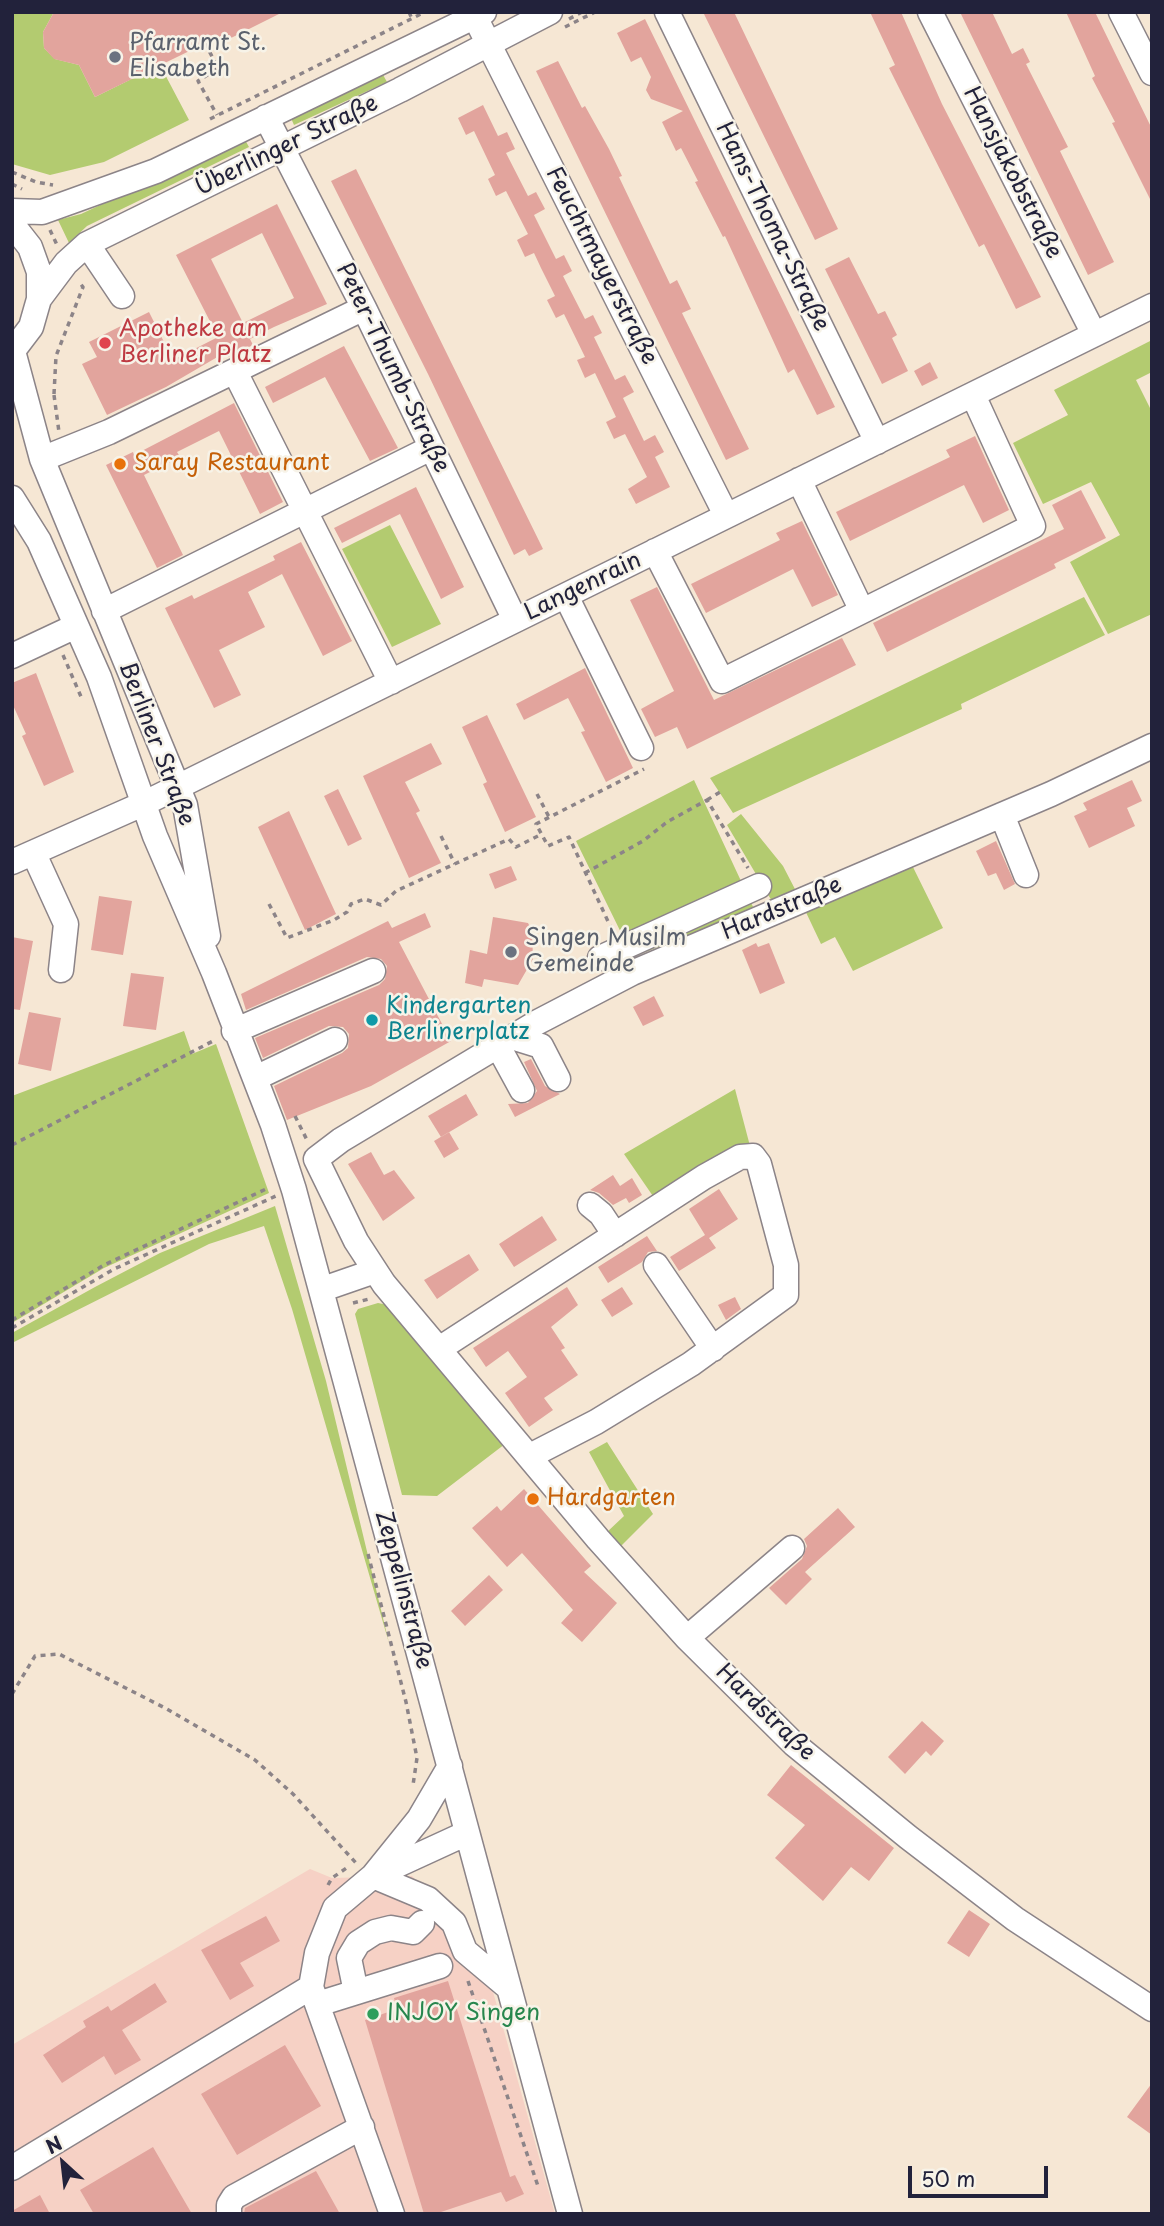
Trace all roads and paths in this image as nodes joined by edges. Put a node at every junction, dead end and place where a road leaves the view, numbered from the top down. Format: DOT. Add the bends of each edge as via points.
graph roads {
  1 [pos="409,12"];
  2 [pos="425,12"];
  3 [pos="550,12"];
  4 [pos="667,12"];
  5 [pos="930,12"];
  6 [pos="1121,12"];
  7 [pos="479,14"];
  8 [pos="412,19"];
  9 [pos="205,43"];
  10 [pos="489,44"];
  11 [pos="1152,73"];
  12 [pos="217,115"];
  13 [pos="266,117"];
  14 [pos="206,121"];
  15 [pos="282,148"];
  16 [pos="12,172"];
  17 [pos="63,186"];
  18 [pos="12,211"];
  19 [pos="12,224"];
  20 [pos="87,244"];
  21 [pos="122,296"];
  22 [pos="39,299"];
  23 [pos="1152,306"];
  24 [pos="364,308"];
  25 [pos="1094,334"];
  26 [pos="13,352"];
  27 [pos="235,373"];
  28 [pos="973,395"];
  29 [pos="877,442"];
  30 [pos="432,448"];
  31 [pos="42,458"];
  32 [pos="799,480"];
  33 [pos="12,498"];
  34 [pos="304,512"];
  35 [pos="726,515"];
  36 [pos="655,551"];
  37 [pos="566,596"];
  38 [pos="104,611"];
  39 [pos="862,611"];
  40 [pos="515,620"];
  41 [pos="66,631"];
  42 [pos="12,656"];
  43 [pos="391,682"];
  44 [pos="86,708"];
  45 [pos="1152,746"];
  46 [pos="641,748"];
  47 [pos="178,786"];
  48 [pos="720,792"];
  49 [pos="537,793"];
  50 [pos="707,800"];
  51 [pos="145,803"];
  52 [pos="1002,815"];
  53 [pos="549,817"];
  54 [pos="540,835"];
  55 [pos="441,836"];
  56 [pos="23,858"];
  57 [pos="455,864"];
  58 [pos="585,873"];
  59 [pos="1026,875"];
  60 [pos="759,886"];
  61 [pos="269,904"];
  62 [pos="610,953"];
  63 [pos="61,970"];
  64 [pos="373,971"];
  65 [pos="214,973"];
  66 [pos="234,1031"];
  67 [pos="335,1040"];
  68 [pos="505,1042"];
  69 [pos="194,1050"];
  70 [pos="266,1073"];
  71 [pos="558,1079"];
  72 [pos="522,1090"];
  73 [pos="12,1145"];
  74 [pos="266,1189"];
  75 [pos="284,1197"];
  76 [pos="590,1205"];
  77 [pos="615,1235"];
  78 [pos="656,1265"];
  79 [pos="375,1271"];
  80 [pos="323,1289"];
  81 [pos="12,1321"];
  82 [pos="12,1328"];
  83 [pos="439,1349"];
  84 [pos="713,1349"];
  85 [pos="530,1456"];
  86 [pos="792,1548"];
  87 [pos="367,1552"];
  88 [pos="687,1639"];
  89 [pos="12,1694"];
  90 [pos="450,1766"];
  91 [pos="412,1798"];
  92 [pos="467,1833"];
  93 [pos="373,1876"];
  94 [pos="422,1923"];
  95 [pos="440,1966"];
  96 [pos="465,1973"];
  97 [pos="509,1988"];
  98 [pos="356,1992"];
  99 [pos="315,1996"];
  100 [pos="1152,2009"];
  101 [pos="362,2127"];
  102 [pos="12,2168"];
  103 [pos="540,2191"];
  104 [pos="229,2214"];
  105 [pos="392,2214"];
  106 [pos="570,2214"];
  1 -- 8 [label="path"];
  2 -- 8 [label="path"];
  3 -- 10 [label="street, Überlinger Straße"];
  4 -- 29 [label="street, Hans-Thoma-Straße"];
  5 -- 25 [label="street, Hansjakobstraße"];
  6 -- 11 [label="street"];
  7 -- 10 [label="street, Feuchtmayerstraße"];
  7 -- 13 [label="street, Überlinger Straße"];
  8 -- 12 [label="path"];
  9 -- 12 [label="path" via="218,68 198,81"];
  10 -- 15 [label="street, Überlinger Straße"];
  10 -- 35 [label="street, Feuchtmayerstraße"];
  12 -- 14 [label="path"];
  13 -- 15 [label="street, Peter-Thumb-Straße"];
  13 -- 18 [label="street, Überlinger Straße" via="156,171 41,212"];
  15 -- 20 [label="street, Überlinger Straße"];
  15 -- 24 [label="street, Peter-Thumb-Straße"];
  16 -- 17 [label="path" via="36,183"];
  19 -- 22 [label="street" via="30,247 39,272"];
  20 -- 21 [label="street"];
  20 -- 22 [label="street, Überlinger Straße"];
  22 -- 26 [label="street" via="31,327"];
  23 -- 25 [label="street, Langenrain"];
  24 -- 27 [label="street"];
  24 -- 30 [label="street, Peter-Thumb-Straße"];
  25 -- 28 [label="street, Langenrain"];
  26 -- 31 [label="street, Berliner Straße"];
  27 -- 31 [label="street" via="110,432"];
  27 -- 34 [label="street"];
  28 -- 29 [label="street, Langenrain"];
  28 -- 39 [label="street" via="1032,526"];
  29 -- 32 [label="street, Langenrain"];
  30 -- 34 [label="street"];
  30 -- 40 [label="street, Peter-Thumb-Straße"];
  31 -- 38 [label="street, Berliner Straße"];
  32 -- 35 [label="street, Langenrain"];
  32 -- 39 [label="street"];
  33 -- 41 [label="street, Berliner Straße" via="39,541"];
  34 -- 38 [label="street"];
  34 -- 43 [label="street"];
  35 -- 36 [label="street, Langenrain"];
  36 -- 37 [label="street, Langenrain"];
  36 -- 39 [label="street" via="722,681"];
  37 -- 40 [label="street, Langenrain"];
  37 -- 46 [label="street"];
  38 -- 47 [label="street, Berliner Straße"];
  40 -- 43 [label="street, Langenrain"];
  41 -- 42 [label="street"];
  41 -- 44 [label="path"];
  41 -- 51 [label="street, Berliner Straße" via="99,677"];
  43 -- 47 [label="street, Langenrain"];
  45 -- 52 [label="street, Hardstraße"];
  46 -- 53 [label="path" via="651,766"];
  47 -- 51 [label="street, Langenrain"];
  47 -- 65 [label="street, Berliner Straße" via="189,821"];
  48 -- 50 [label="path"];
  49 -- 53 [label="path"];
  50 -- 58 [label="path"];
  50 -- 60 [label="path"];
  51 -- 56 [label="street, Langenrain"];
  51 -- 65 [label="street, Berliner Straße"];
  52 -- 59 [label="street"];
  52 -- 68 [label="street, Hardstraße" via="632,973"];
  53 -- 54 [label="path" via="536,824"];
  54 -- 57 [label="path" via="516,847 509,839"];
  54 -- 58 [label="path" via="548,846 569,837"];
  55 -- 57 [label="path"];
  56 -- 63 [label="street" via="66,924"];
  57 -- 61 [label="path" via="396,891 381,905 365,899 351,904 334,920 287,938"];
  58 -- 62 [label="path"];
  60 -- 62 [label="street"];
  64 -- 66 [label="street"];
  65 -- 66 [label="street, Zeppelinstraße"];
  66 -- 75 [label="street, Zeppelinstraße" via="270,1118"];
  67 -- 70 [label="street"];
  68 -- 71 [label="street" via="541,1046"];
  68 -- 72 [label="street"];
  68 -- 79 [label="street, Hardstraße" via="316,1159"];
  69 -- 73 [label="path"];
  74 -- 81 [label="path" via="104,1265"];
  75 -- 80 [label="street, Zeppelinstraße"];
  75 -- 82 [label="path" via="114,1269"];
  76 -- 77 [label="street"];
  77 -- 83 [label="street"];
  77 -- 84 [label="street" via="704,1177 740,1157 753,1156 786,1265 786,1295"];
  78 -- 84 [label="street"];
  79 -- 80 [label="street"];
  79 -- 83 [label="street, Hardstraße"];
  80 -- 90 [label="street, Zeppelinstraße"];
  83 -- 85 [label="street, Hardstraße"];
  84 -- 85 [label="street" via="596,1422"];
  85 -- 88 [label="street, Hardstraße"];
  86 -- 88 [label="street"];
  87 -- 91 [label="path" via="417,1758"];
  88 -- 100 [label="street, Hardstraße" via="794,1744 908,1838 1015,1919"];
  89 -- 93 [label="path" via="35,1656 60,1654 255,1760"];
  90 -- 92 [label="street, Zeppelinstraße"];
  90 -- 93 [label="street" via="419,1819"];
  92 -- 93 [label="street"];
  92 -- 97 [label="street, Zeppelinstraße"];
  93 -- 97 [label="street" via="428,1899 454,1923 465,1951"];
  93 -- 99 [label="street" via="335,1908 317,1953"];
  94 -- 98 [label="street" via="413,1932 391,1928 358,1942 349,1958"];
  95 -- 98 [label="street"];
  96 -- 103 [label="path"];
  97 -- 106 [label="street, Zeppelinstraße"];
  98 -- 99 [label="street"];
  99 -- 101 [label="street"];
  99 -- 102 [label="street"];
  101 -- 104 [label="street" via="234,2197"];
  101 -- 105 [label="street"];
}
